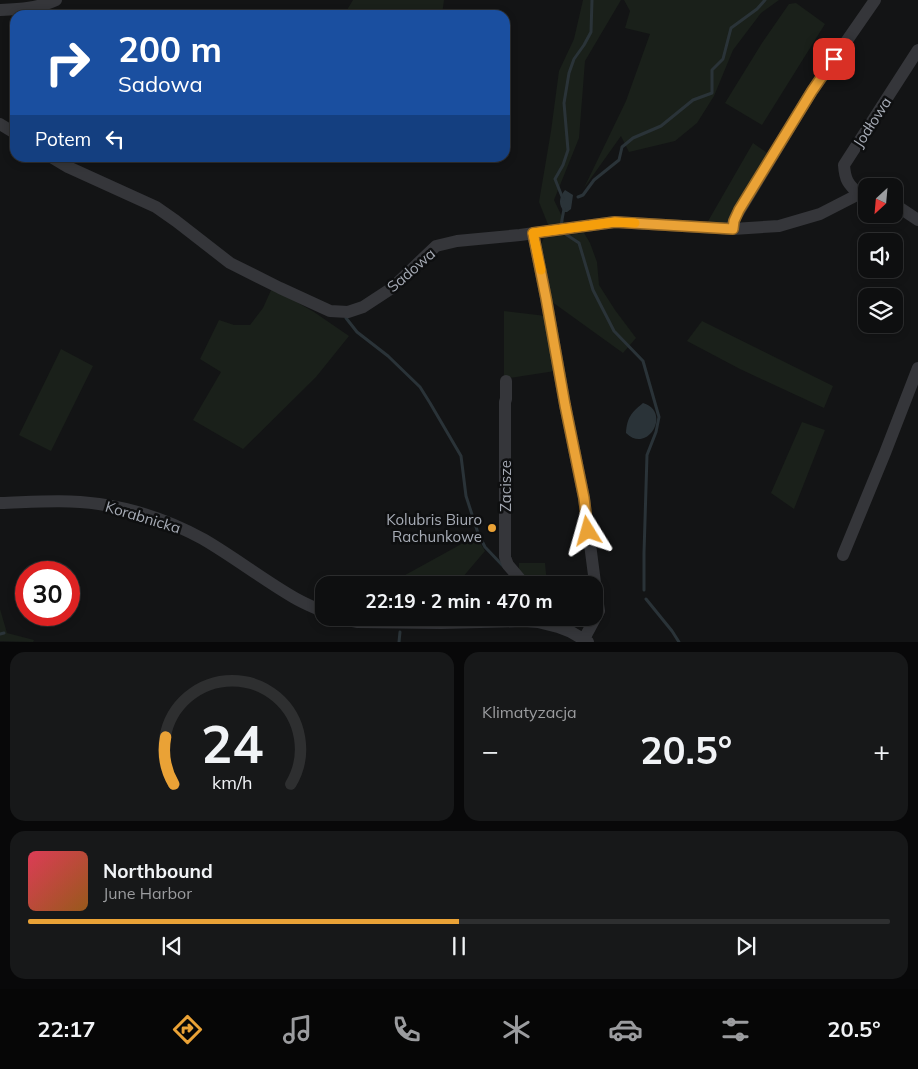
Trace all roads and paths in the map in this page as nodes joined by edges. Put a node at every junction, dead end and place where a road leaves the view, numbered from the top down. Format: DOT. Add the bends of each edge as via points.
graph roads {
  1 [pos="875,0"];
  2 [pos="53,6"];
  3 [pos="0,10"];
  4 [pos="918,50"];
  5 [pos="59,162"];
  6 [pos="858,190"];
  7 [pos="858,195"];
  8 [pos="903,210"];
  9 [pos="918,220"];
  10 [pos="733,229"];
  11 [pos="533,233"];
  12 [pos="918,368"];
  13 [pos="506,381"];
  14 [pos="0,503"];
  15 [pos="843,555"];
  16 [pos="517,576"];
  17 [pos="315,608"];
  18 [pos="555,626"];
  19 [pos="586,640"];
  1 -- 10 [label="street" via="798,114 739,210"];
  2 -- 3 [label="street"];
  4 -- 6 [label="street, Jodłowa" via="844,165 848,184"];
  5 -- 11 [label="street, Sadowa" via="156,207 230,263 330,311 348,312 362,307 392,288 436,246"];
  7 -- 10 [label="street, Sadowa" via="820,214 778,226"];
  8 -- 9 [label="street"];
  10 -- 11 [label="street, Sadowa" via="615,222"];
  11 -- 19 [label="street" via="584,498 599,611"];
  12 -- 15 [label="street"];
  13 -- 16 [label="street, Zacisze" via="505,558"];
  14 -- 17 [label="street, Korabnicka" via="67,502 130,510 204,540 294,598"];
  18 -- 19 [label="street"];
}
